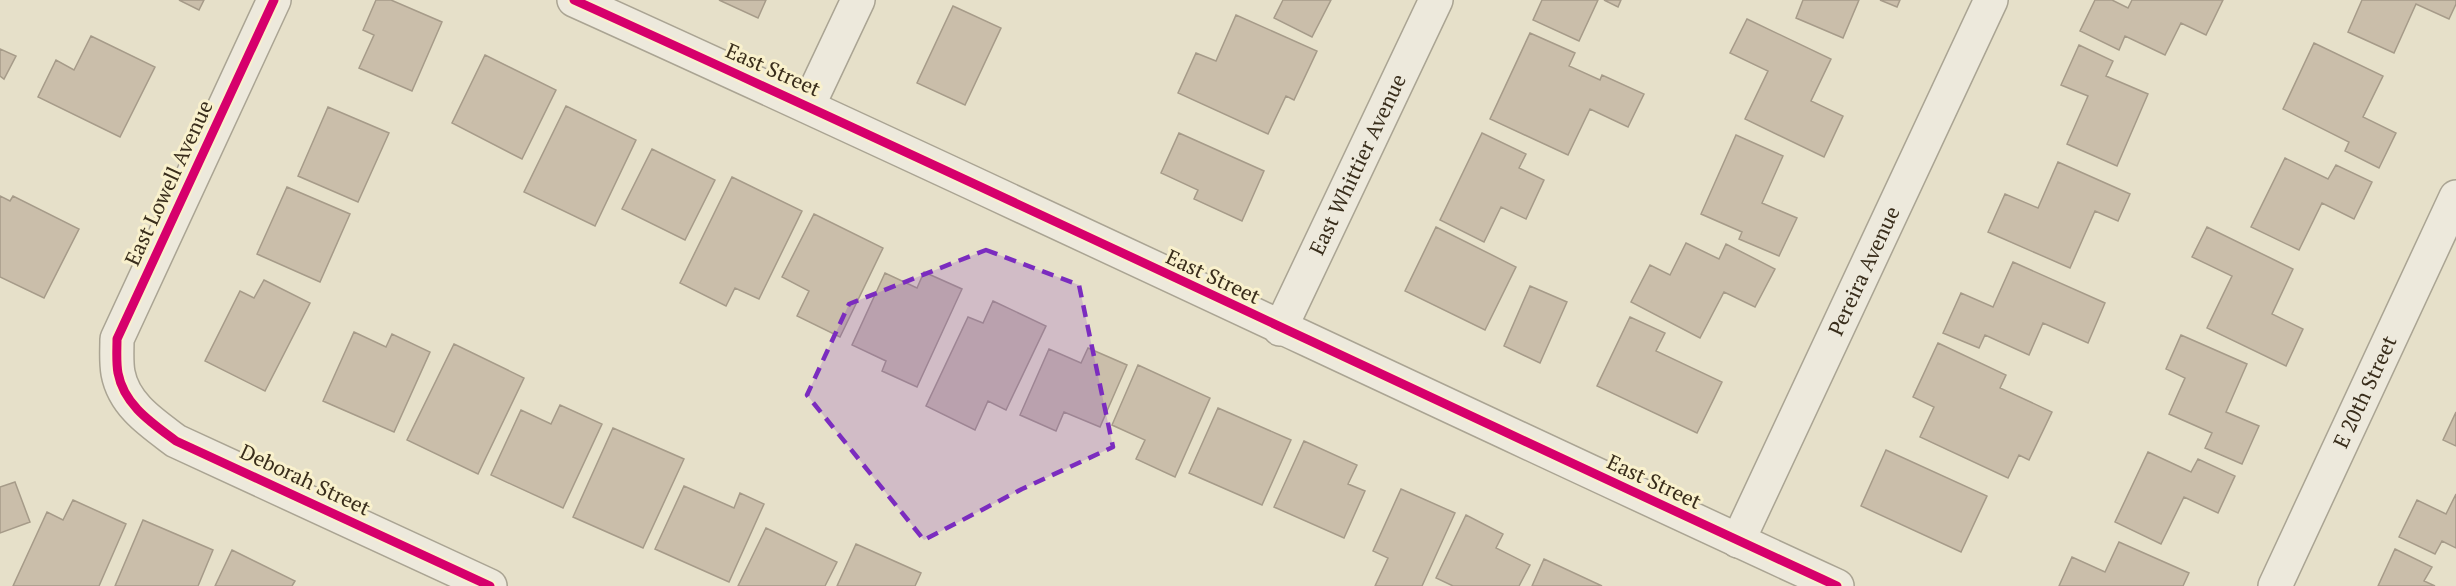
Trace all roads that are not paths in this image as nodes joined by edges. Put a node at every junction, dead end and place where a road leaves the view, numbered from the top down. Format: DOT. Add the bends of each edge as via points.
graph roads {
  1 [pos="274,0"];
  2 [pos="574,0"];
  3 [pos="858,0"];
  4 [pos="1436,0"];
  5 [pos="1991,0"];
  6 [pos="808,106"];
  7 [pos="2456,197"];
  8 [pos="1280,329"];
  9 [pos="122,385"];
  10 [pos="1738,541"];
  11 [pos="490,586"];
  12 [pos="1837,586"];
  13 [pos="2275,586"];
  1 -- 9 [label="street, East Lowell Avenue" via="117,339"];
  2 -- 6 [label="street, East Street"];
  3 -- 6 [label="street"];
  4 -- 8 [label="street, East Whittier Avenue"];
  5 -- 10 [label="street, Pereira Avenue"];
  6 -- 8 [label="street, East Street"];
  7 -- 13 [label="street, E 20th Street"];
  8 -- 10 [label="street, East Street"];
  9 -- 11 [label="street, Deborah Street" via="139,413 176,441"];
  10 -- 12 [label="street, East Street"];
}
